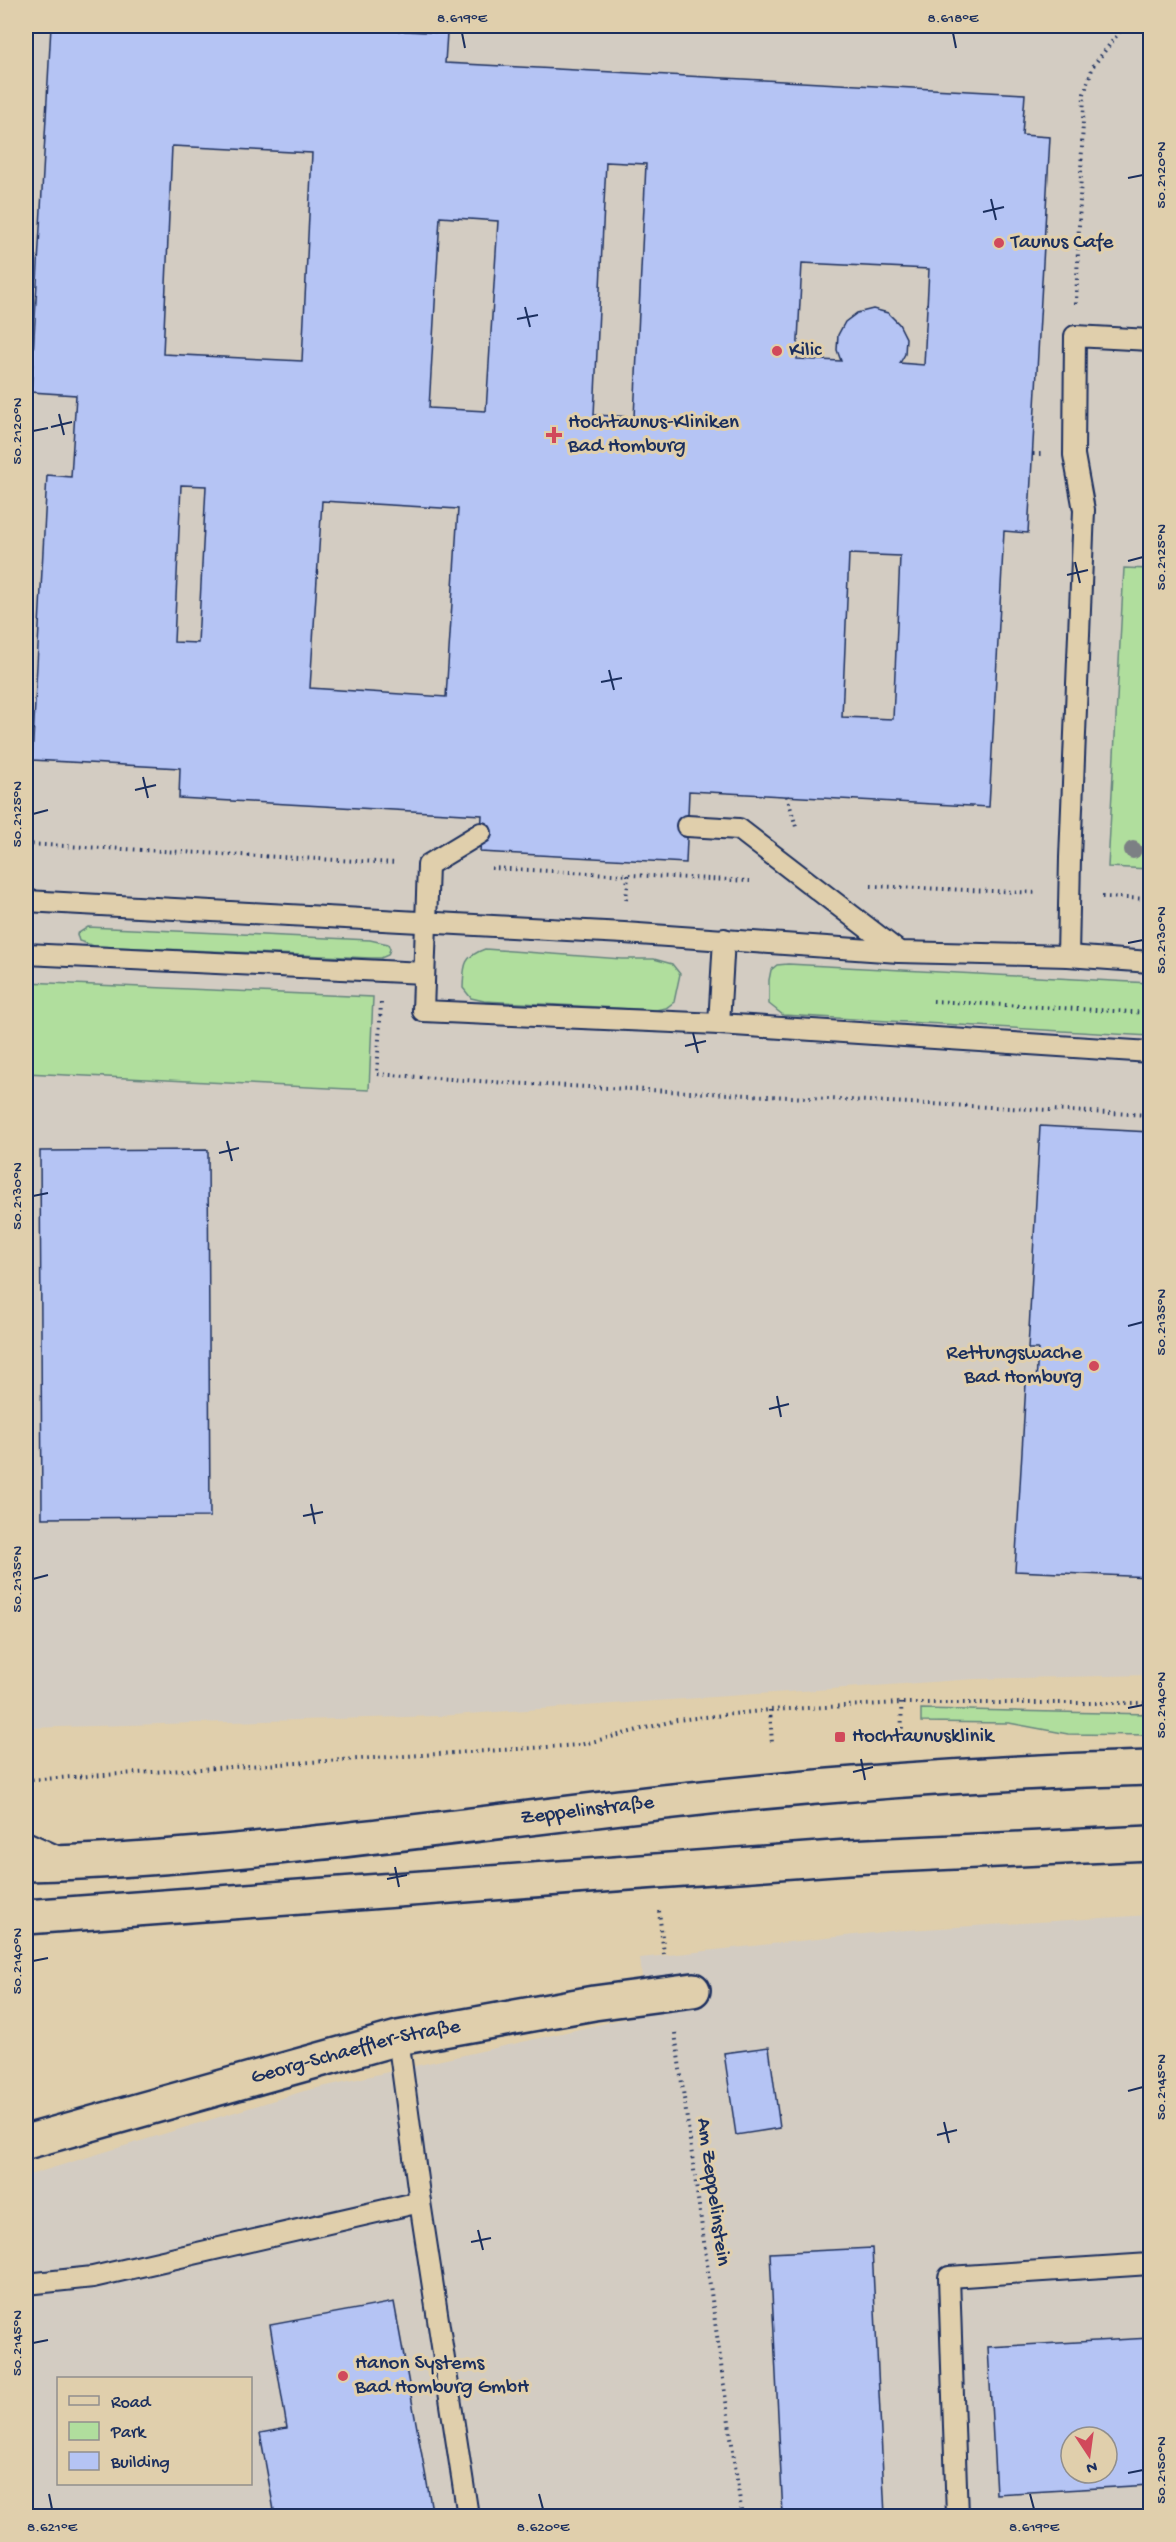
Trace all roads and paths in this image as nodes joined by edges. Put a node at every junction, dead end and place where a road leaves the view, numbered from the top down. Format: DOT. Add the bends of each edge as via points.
graph roads {
  1 [pos="1124,26"];
  2 [pos="1075,336"];
  3 [pos="1150,340"];
  4 [pos="687,826"];
  5 [pos="481,832"];
  6 [pos="26,844"];
  7 [pos="428,865"];
  8 [pos="812,884"];
  9 [pos="1069,895"];
  10 [pos="1150,899"];
  11 [pos="26,901"];
  12 [pos="425,923"];
  13 [pos="724,939"];
  14 [pos="899,952"];
  15 [pos="26,954"];
  16 [pos="1068,956"];
  17 [pos="1150,962"];
  18 [pos="424,973"];
  19 [pos="382,992"];
  20 [pos="719,1024"];
  21 [pos="1150,1052"];
  22 [pos="1150,1115"];
  23 [pos="901,1703"];
  24 [pos="1150,1703"];
  25 [pos="770,1710"];
  26 [pos="902,1731"];
  27 [pos="772,1744"];
  28 [pos="1150,1768"];
  29 [pos="26,1780"];
  30 [pos="26,1842"];
  31 [pos="1150,1844"];
  32 [pos="71,1863"];
  33 [pos="26,1864"];
  34 [pos="655,1871"];
  35 [pos="26,1917"];
  36 [pos="681,1992"];
  37 [pos="398,2038"];
  38 [pos="26,2142"];
  39 [pos="420,2202"];
  40 [pos="1150,2264"];
  41 [pos="26,2284"];
  42 [pos="468,2517"];
  43 [pos="742,2517"];
  44 [pos="957,2517"];
  1 -- 2 [label="path" via="1093,66 1084,94"];
  2 -- 3 [label="lane"];
  2 -- 9 [label="lane" via="1074,455 1084,510"];
  4 -- 8 [label="lane" via="739,829"];
  5 -- 7 [label="lane"];
  6 -- 7 [label="path"];
  7 -- 8 [label="path"];
  7 -- 12 [label="lane"];
  8 -- 9 [label="path"];
  8 -- 14 [label="lane"];
  9 -- 10 [label="path"];
  9 -- 16 [label="lane"];
  11 -- 12 [label="lane"];
  12 -- 13 [label="lane"];
  12 -- 18 [label="lane"];
  13 -- 14 [label="lane"];
  13 -- 20 [label="lane"];
  14 -- 16 [label="lane"];
  15 -- 18 [label="lane"];
  16 -- 17 [label="lane"];
  18 -- 20 [label="lane" via="423,1011"];
  19 -- 22 [label="path" via="377,1074"];
  20 -- 21 [label="lane"];
  23 -- 24 [label="path"];
  23 -- 25 [label="path"];
  23 -- 26 [label="path"];
  25 -- 27 [label="path"];
  25 -- 29 [label="path" via="677,1720 580,1745"];
  28 -- 32 [label="main road, Zeppelinstraße" via="1028,1771 854,1783 268,1847"];
  30 -- 32 [label="lane"];
  31 -- 34 [label="main road" via="848,1857"];
  32 -- 33 [label="main road, Zeppelinstraße"];
  34 -- 35 [label="main road"];
  34 -- 36 [label="path, Am Zeppelinstein"];
  36 -- 37 [label="main road, Georg-Schaeffler-Straße" via="594,2003"];
  36 -- 43 [label="path, Am Zeppelinstein"];
  37 -- 38 [label="main road, Georg-Schaeffler-Straße"];
  37 -- 39 [label="lane"];
  39 -- 41 [label="lane" via="93,2277"];
  39 -- 42 [label="lane"];
  40 -- 44 [label="lane" via="949,2277"];
}
